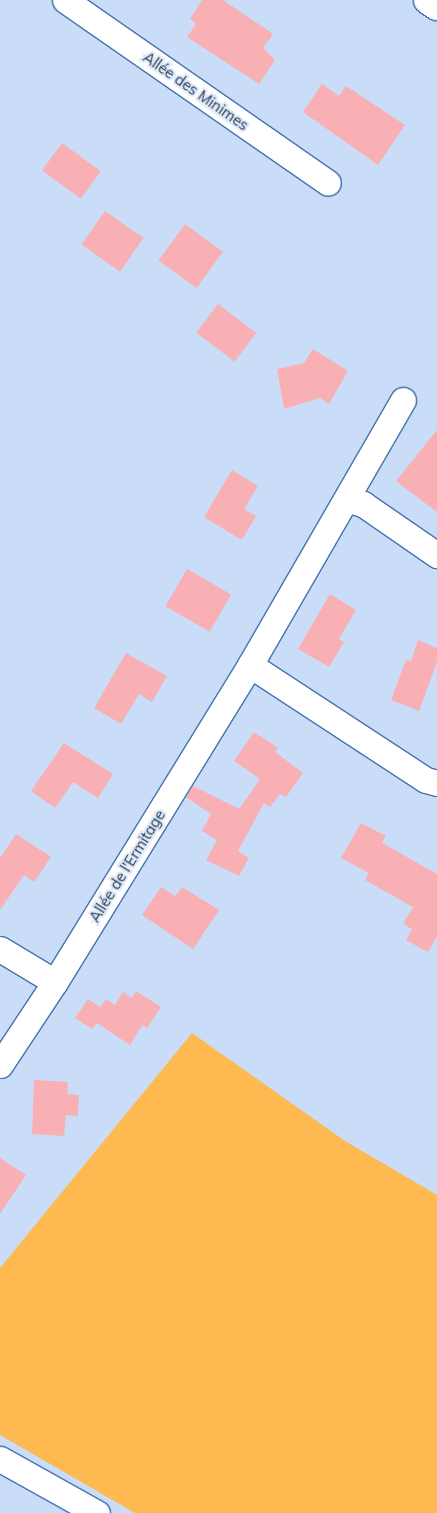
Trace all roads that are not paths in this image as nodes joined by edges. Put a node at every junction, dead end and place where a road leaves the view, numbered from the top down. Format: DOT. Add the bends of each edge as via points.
graph roads {
  1 [pos="65,0"];
  2 [pos="428,0"];
  3 [pos="437,6"];
  4 [pos="328,183"];
  5 [pos="403,400"];
  6 [pos="348,500"];
  7 [pos="437,555"];
  8 [pos="250,665"];
  9 [pos="437,783"];
  10 [pos="0,949"];
  11 [pos="56,982"];
  12 [pos="0,1065"];
  13 [pos="0,1459"];
  14 [pos="97,1513"];
  1 -- 4 [label="street, Allée des Minimes"];
  2 -- 3 [label="main road"];
  5 -- 6 [label="street, Allée de l'Ermitage"];
  6 -- 7 [label="street" via="363,504"];
  6 -- 8 [label="street, Allée de l'Ermitage"];
  8 -- 9 [label="street" via="426,780"];
  8 -- 11 [label="street, Allée de l'Ermitage"];
  10 -- 11 [label="street"];
  11 -- 12 [label="street, Allée de l'Ermitage"];
  13 -- 14 [label="street"];
}
